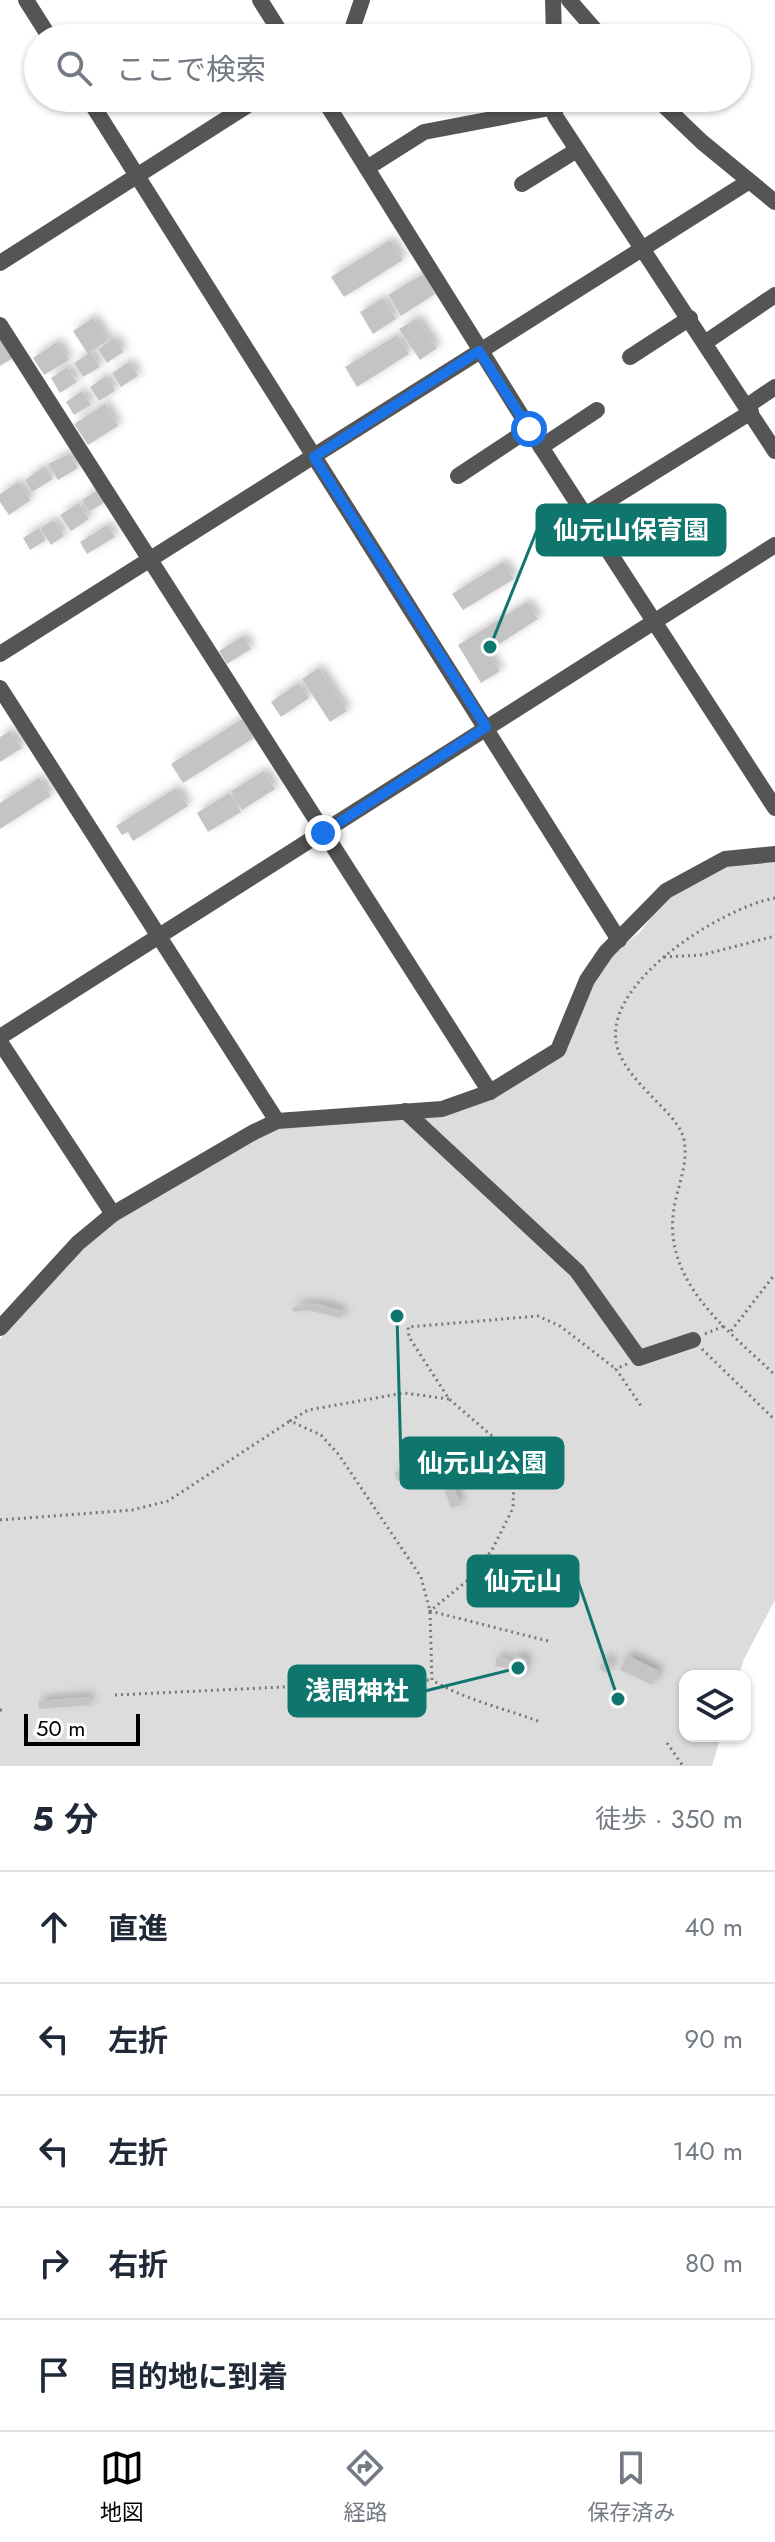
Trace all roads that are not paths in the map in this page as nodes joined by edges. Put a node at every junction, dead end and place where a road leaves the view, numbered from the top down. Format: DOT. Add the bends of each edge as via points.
graph roads {
  1 [pos="26,0"];
  2 [pos="260,0"];
  3 [pos="362,0"];
  4 [pos="553,0"];
  5 [pos="569,0"];
  6 [pos="41,24"];
  7 [pos="275,24"];
  8 [pos="354,24"];
  9 [pos="554,24"];
  10 [pos="590,24"];
  11 [pos="97,112"];
  12 [pos="238,112"];
  13 [pos="332,112"];
  14 [pos="514,112"];
  15 [pos="555,112"];
  16 [pos="671,112"];
  17 [pos="577,150"];
  18 [pos="367,168"];
  19 [pos="138,177"];
  20 [pos="748,182"];
  21 [pos="522,184"];
  22 [pos="775,202"];
  23 [pos="643,246"];
  24 [pos="0,263"];
  25 [pos="775,295"];
  26 [pos="690,318"];
  27 [pos="0,325"];
  28 [pos="706,342"];
  29 [pos="479,351"];
  30 [pos="630,357"];
  31 [pos="775,387"];
  32 [pos="749,409"];
  33 [pos="597,410"];
  34 [pos="529,429"];
  35 [pos="541,447"];
  36 [pos="775,451"];
  37 [pos="314,457"];
  38 [pos="458,476"];
  39 [pos="585,515"];
  40 [pos="775,545"];
  41 [pos="148,559"];
  42 [pos="654,621"];
  43 [pos="0,654"];
  44 [pos="0,688"];
  45 [pos="486,727"];
  46 [pos="775,808"];
  47 [pos="323,833"];
  48 [pos="775,854"];
  49 [pos="160,935"];
  50 [pos="619,940"];
  51 [pos="0,1039"];
  52 [pos="490,1092"];
  53 [pos="405,1111"];
  54 [pos="277,1121"];
  55 [pos="113,1214"];
  56 [pos="0,1328"];
  57 [pos="693,1340"];
  1 -- 6 [label="street"];
  2 -- 7 [label="street"];
  3 -- 8 [label="street"];
  4 -- 9 [label="street"];
  5 -- 10 [label="street"];
  11 -- 19 [label="street"];
  12 -- 19 [label="street"];
  13 -- 18 [label="street"];
  14 -- 18 [label="street" via="424,132"];
  15 -- 17 [label="street"];
  16 -- 20 [label="street"];
  17 -- 21 [label="street"];
  17 -- 23 [label="street"];
  18 -- 29 [label="street"];
  19 -- 24 [label="street"];
  19 -- 37 [label="street"];
  20 -- 22 [label="street"];
  20 -- 23 [label="street"];
  23 -- 26 [label="street"];
  23 -- 29 [label="street"];
  25 -- 28 [label="street"];
  26 -- 28 [label="street"];
  26 -- 30 [label="street"];
  27 -- 41 [label="street"];
  28 -- 32 [label="street"];
  29 -- 34 [label="street"];
  29 -- 37 [label="street"];
  31 -- 32 [label="street"];
  32 -- 36 [label="street"];
  32 -- 39 [label="street"];
  33 -- 35 [label="street"];
  34 -- 35 [label="street"];
  34 -- 38 [label="street"];
  35 -- 39 [label="street"];
  37 -- 41 [label="street"];
  37 -- 45 [label="street"];
  39 -- 42 [label="street"];
  40 -- 42 [label="street"];
  41 -- 43 [label="street"];
  41 -- 47 [label="street"];
  42 -- 45 [label="street"];
  42 -- 46 [label="street"];
  44 -- 49 [label="street"];
  45 -- 47 [label="street"];
  45 -- 50 [label="street"];
  47 -- 49 [label="street"];
  47 -- 52 [label="street"];
  48 -- 50 [label="street" via="725,859 666,891"];
  49 -- 51 [label="street"];
  49 -- 54 [label="street"];
  50 -- 52 [label="street" via="587,980 558,1050"];
  51 -- 55 [label="street"];
  52 -- 53 [label="street" via="442,1109"];
  53 -- 54 [label="street"];
  53 -- 57 [label="street" via="577,1271 639,1358"];
  54 -- 55 [label="street"];
  55 -- 56 [label="street" via="78,1243"];
}
